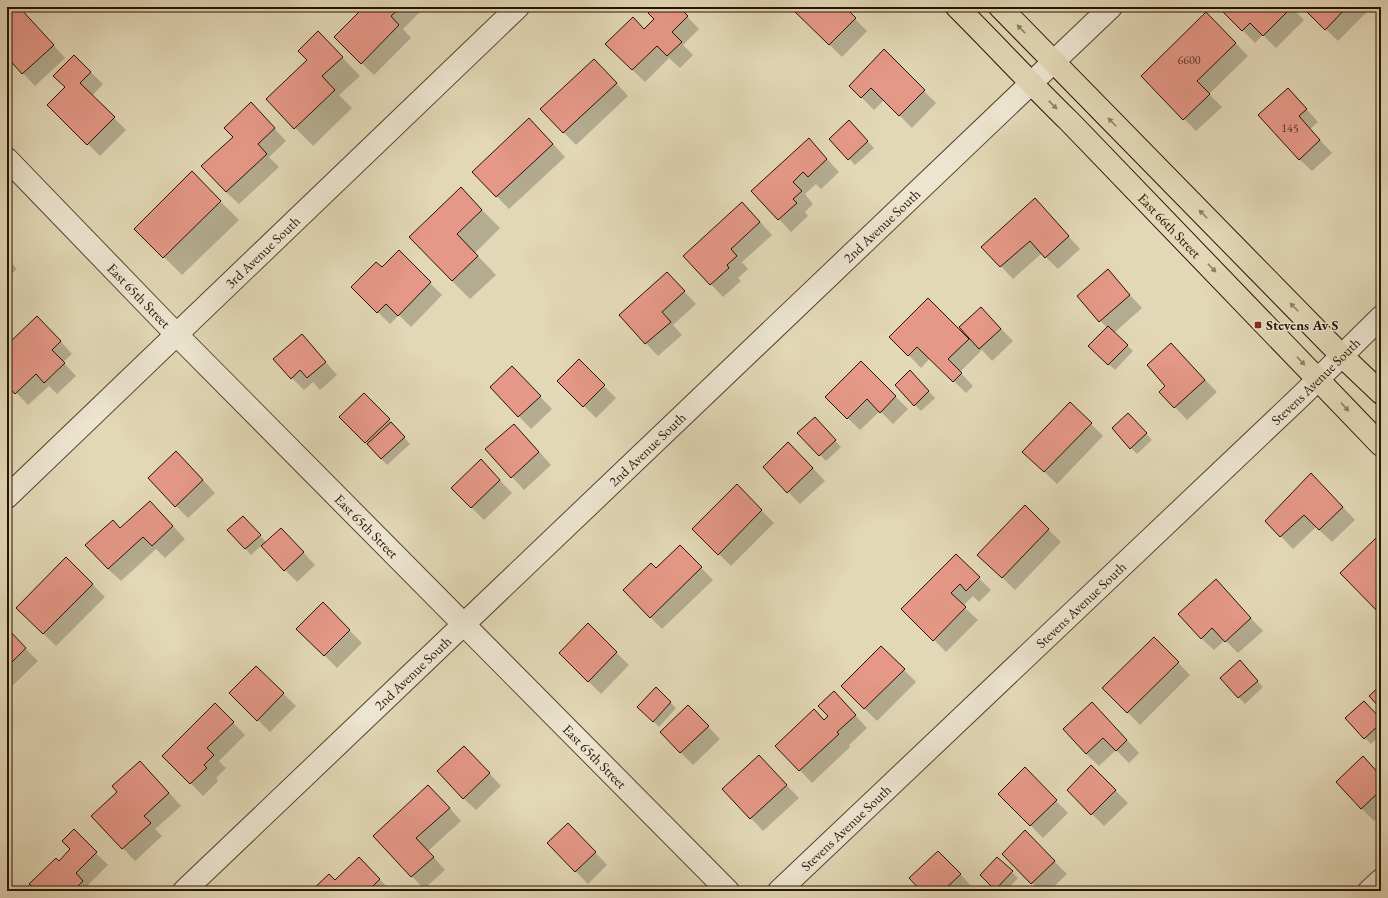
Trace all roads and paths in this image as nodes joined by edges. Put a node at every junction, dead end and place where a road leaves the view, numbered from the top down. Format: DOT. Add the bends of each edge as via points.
graph roads {
  1 [pos="518,7"];
  2 [pos="957,7"];
  3 [pos="1000,7"];
  4 [pos="1111,7"];
  5 [pos="1054,62"];
  6 [pos="1030,84"];
  7 [pos="7,159"];
  8 [pos="1381,317"];
  9 [pos="177,335"];
  10 [pos="1342,355"];
  11 [pos="1318,379"];
  12 [pos="1381,392"];
  13 [pos="1381,445"];
  14 [pos="7,497"];
  15 [pos="464,624"];
  16 [pos="1381,880"];
  17 [pos="184,891"];
  18 [pos="728,891"];
  19 [pos="778,891"];
  20 [pos="1369,891"];
  1 -- 9 [label="street, 3rd Avenue South"];
  2 -- 6 [label="main road, East 66th Street"];
  5 -- 3 [label="main road, one-way"];
  4 -- 5 [label="street, 2nd Avenue South"];
  5 -- 6 [label="street, 2nd Avenue South"];
  10 -- 5 [label="main road, one-way"];
  6 -- 11 [label="main road, East 66th Street, one-way" via="1069,121"];
  6 -- 15 [label="street, 2nd Avenue South"];
  7 -- 9 [label="street, East 65th Street"];
  8 -- 10 [label="street, Stevens Avenue South"];
  9 -- 14 [label="street, 3rd Avenue South"];
  9 -- 15 [label="street, East 65th Street"];
  10 -- 11 [label="street, Stevens Avenue South"];
  10 -- 12 [label="main road"];
  11 -- 13 [label="main road, East 66th Street, one-way"];
  11 -- 19 [label="street, Stevens Avenue South"];
  15 -- 17 [label="street, 2nd Avenue South"];
  15 -- 18 [label="street, East 65th Street"];
  16 -- 20 [label="street"];
}
